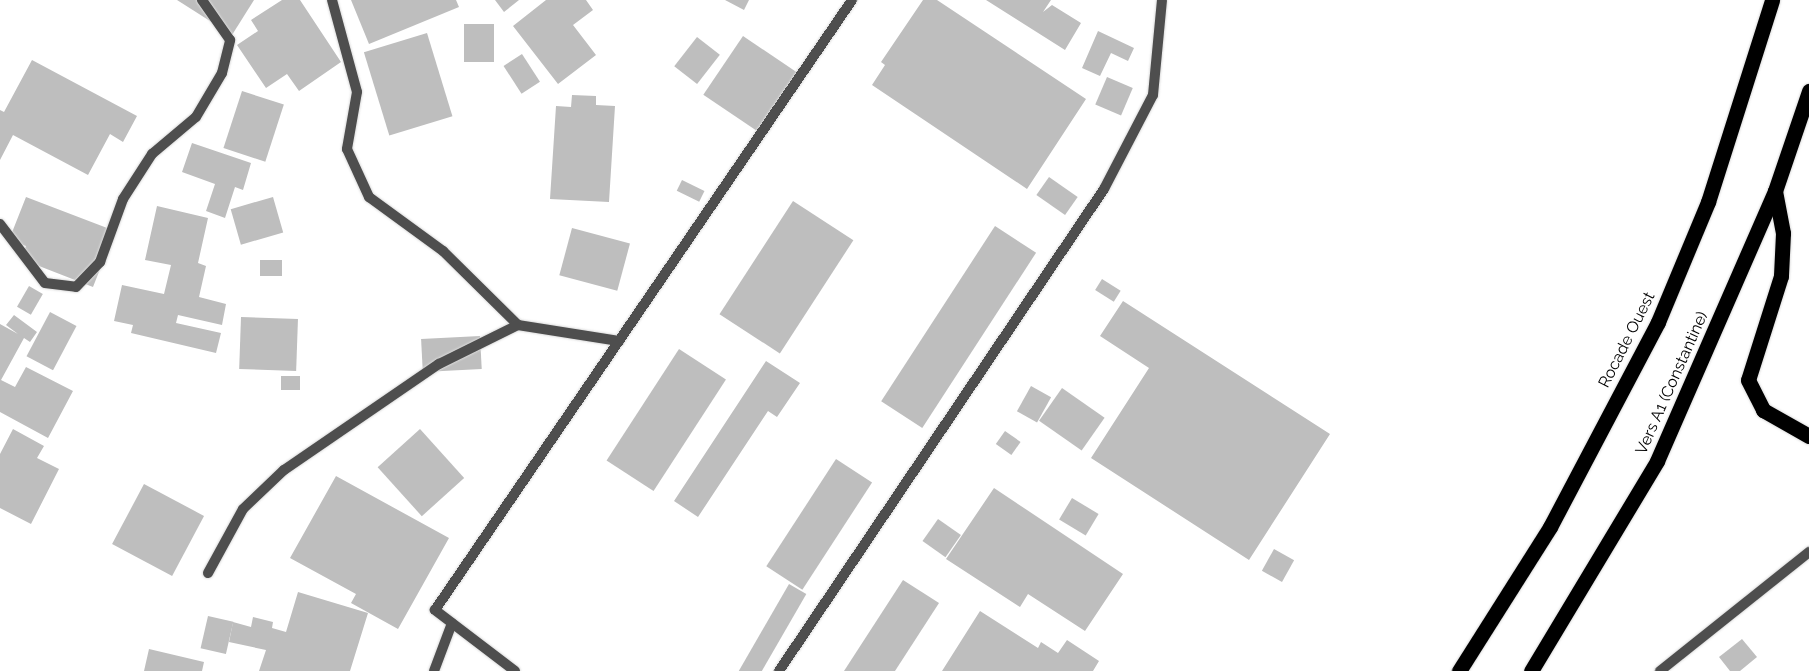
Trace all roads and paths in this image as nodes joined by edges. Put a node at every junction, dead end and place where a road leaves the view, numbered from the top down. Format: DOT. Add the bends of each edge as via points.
graph roads {
  1 [pos="202,0"];
  2 [pos="332,0"];
  3 [pos="852,0"];
  4 [pos="1162,0"];
  5 [pos="1772,0"];
  6 [pos="1808,97"];
  7 [pos="1775,191"];
  8 [pos="0,224"];
  9 [pos="518,325"];
  10 [pos="619,341"];
  11 [pos="1809,436"];
  12 [pos="1809,552"];
  13 [pos="208,573"];
  14 [pos="452,623"];
  15 [pos="434,671"];
  16 [pos="515,671"];
  17 [pos="779,671"];
  18 [pos="1459,671"];
  19 [pos="1531,671"];
  20 [pos="1660,671"];
  1 -- 8 [label="street" via="230,40 222,73 196,117 152,154 123,199 100,262 76,287 45,283"];
  2 -- 9 [label="street" via="357,92 347,149 369,197 443,251"];
  3 -- 10 [label="street"];
  4 -- 17 [label="street" via="1153,96 1104,189"];
  5 -- 18 [label="highway, Rocade Ouest" via="1708,202 1658,322 1550,527"];
  6 -- 7 [label="highway, Vers A1 (Constantine)"];
  7 -- 11 [label="highway" via="1783,233 1780,276 1748,380 1763,410"];
  7 -- 19 [label="highway, Vers A1 (Constantine)" via="1657,461"];
  9 -- 10 [label="street"];
  9 -- 13 [label="street" via="439,364 284,470 243,508"];
  10 -- 14 [label="street" via="435,610"];
  12 -- 20 [label="street"];
  14 -- 15 [label="street"];
  14 -- 16 [label="street"];
}
